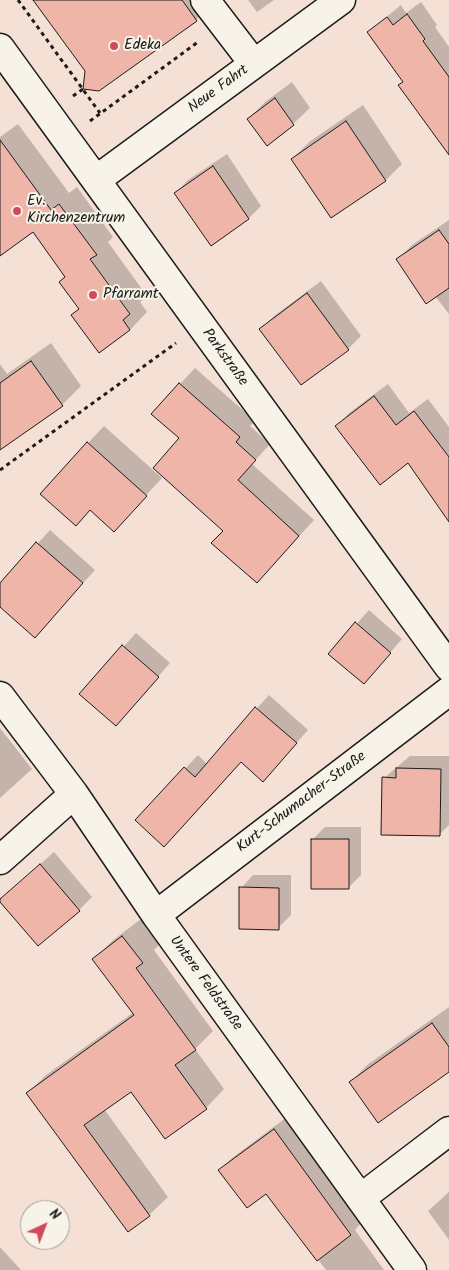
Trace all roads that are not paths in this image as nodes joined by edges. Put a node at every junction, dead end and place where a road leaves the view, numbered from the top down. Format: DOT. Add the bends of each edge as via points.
graph roads {
  1 [pos="205,0"];
  2 [pos="341,0"];
  3 [pos="0,48"];
  4 [pos="254,64"];
  5 [pos="96,180"];
  6 [pos="449,667"];
  7 [pos="449,691"];
  8 [pos="0,696"];
  9 [pos="74,794"];
  10 [pos="0,860"];
  11 [pos="156,915"];
  12 [pos="449,1132"];
  13 [pos="361,1198"];
  14 [pos="412,1270"];
  1 -- 4 [label="street"];
  2 -- 4 [label="street, Neue Fahrt"];
  3 -- 5 [label="street, Parkstraße"];
  4 -- 5 [label="street, Neue Fahrt"];
  5 -- 6 [label="street, Parkstraße"];
  7 -- 11 [label="street, Kurt-Schumacher-Straße"];
  8 -- 9 [label="street, Untere Feldstraße"];
  9 -- 10 [label="street"];
  9 -- 11 [label="street, Untere Feldstraße"];
  11 -- 13 [label="street, Untere Feldstraße"];
  12 -- 13 [label="street"];
  13 -- 14 [label="street, Untere Feldstraße"];
}
